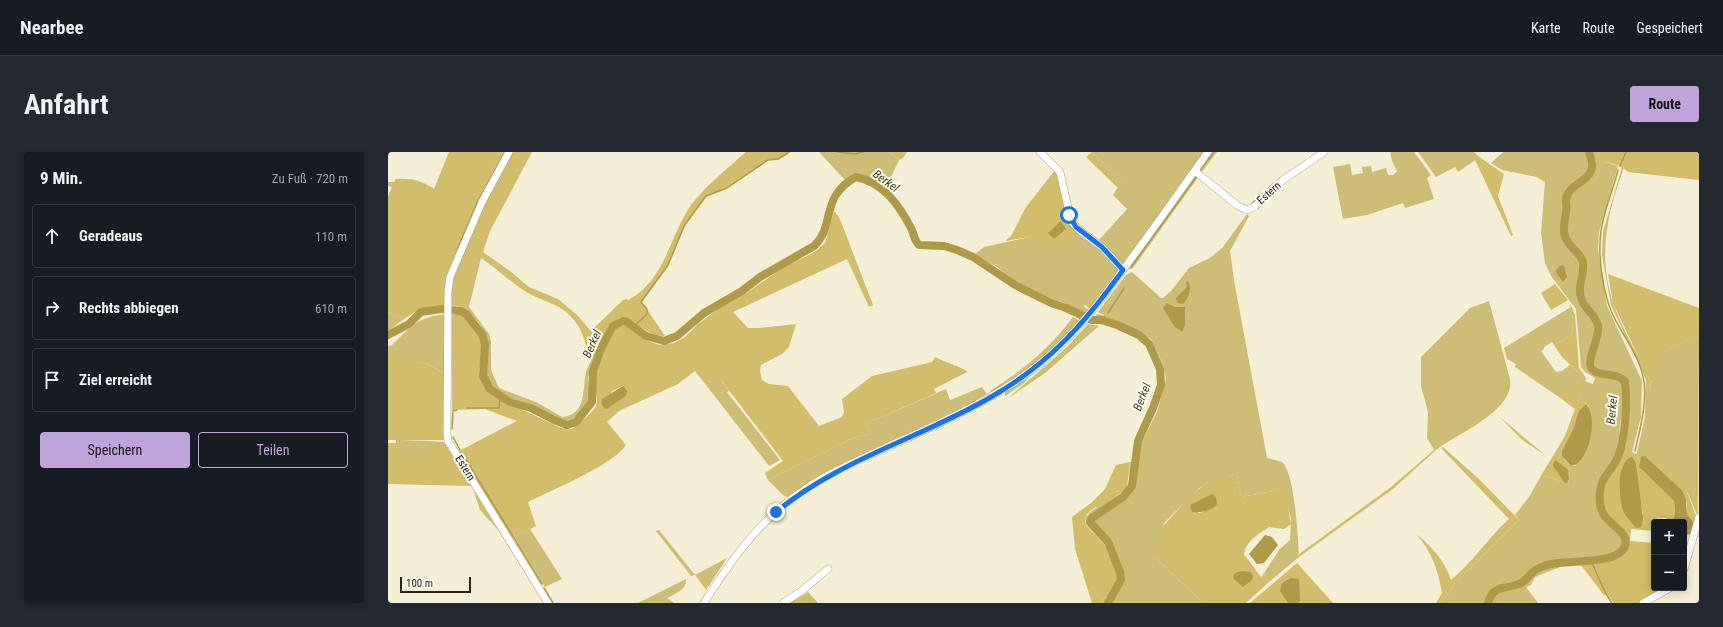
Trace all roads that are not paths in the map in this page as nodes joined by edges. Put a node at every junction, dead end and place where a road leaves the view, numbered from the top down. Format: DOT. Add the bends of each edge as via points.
graph roads {
  1 [pos="509,152"];
  2 [pos="1040,152"];
  3 [pos="1208,152"];
  4 [pos="1324,152"];
  5 [pos="1195,171"];
  6 [pos="1123,270"];
  7 [pos="1699,517"];
  8 [pos="1687,559"];
  9 [pos="828,569"];
  10 [pos="1665,591"];
  11 [pos="705,602"];
  12 [pos="548,603"];
  13 [pos="783,603"];
  14 [pos="1643,603"];
  1 -- 12 [label="street, Estern" via="482,202 450,278 448,441"];
  2 -- 6 [label="street" via="1060,172 1071,221 1102,247"];
  3 -- 5 [label="street"];
  4 -- 5 [label="street, Estern" via="1283,180 1255,206 1247,210 1238,206"];
  5 -- 6 [label="street"];
  6 -- 11 [label="street" via="1079,328 1038,365 992,397 828,475 802,491 748,540 728,565"];
  7 -- 8 [label="street"];
  9 -- 13 [label="street"];
  10 -- 14 [label="street"];
}
